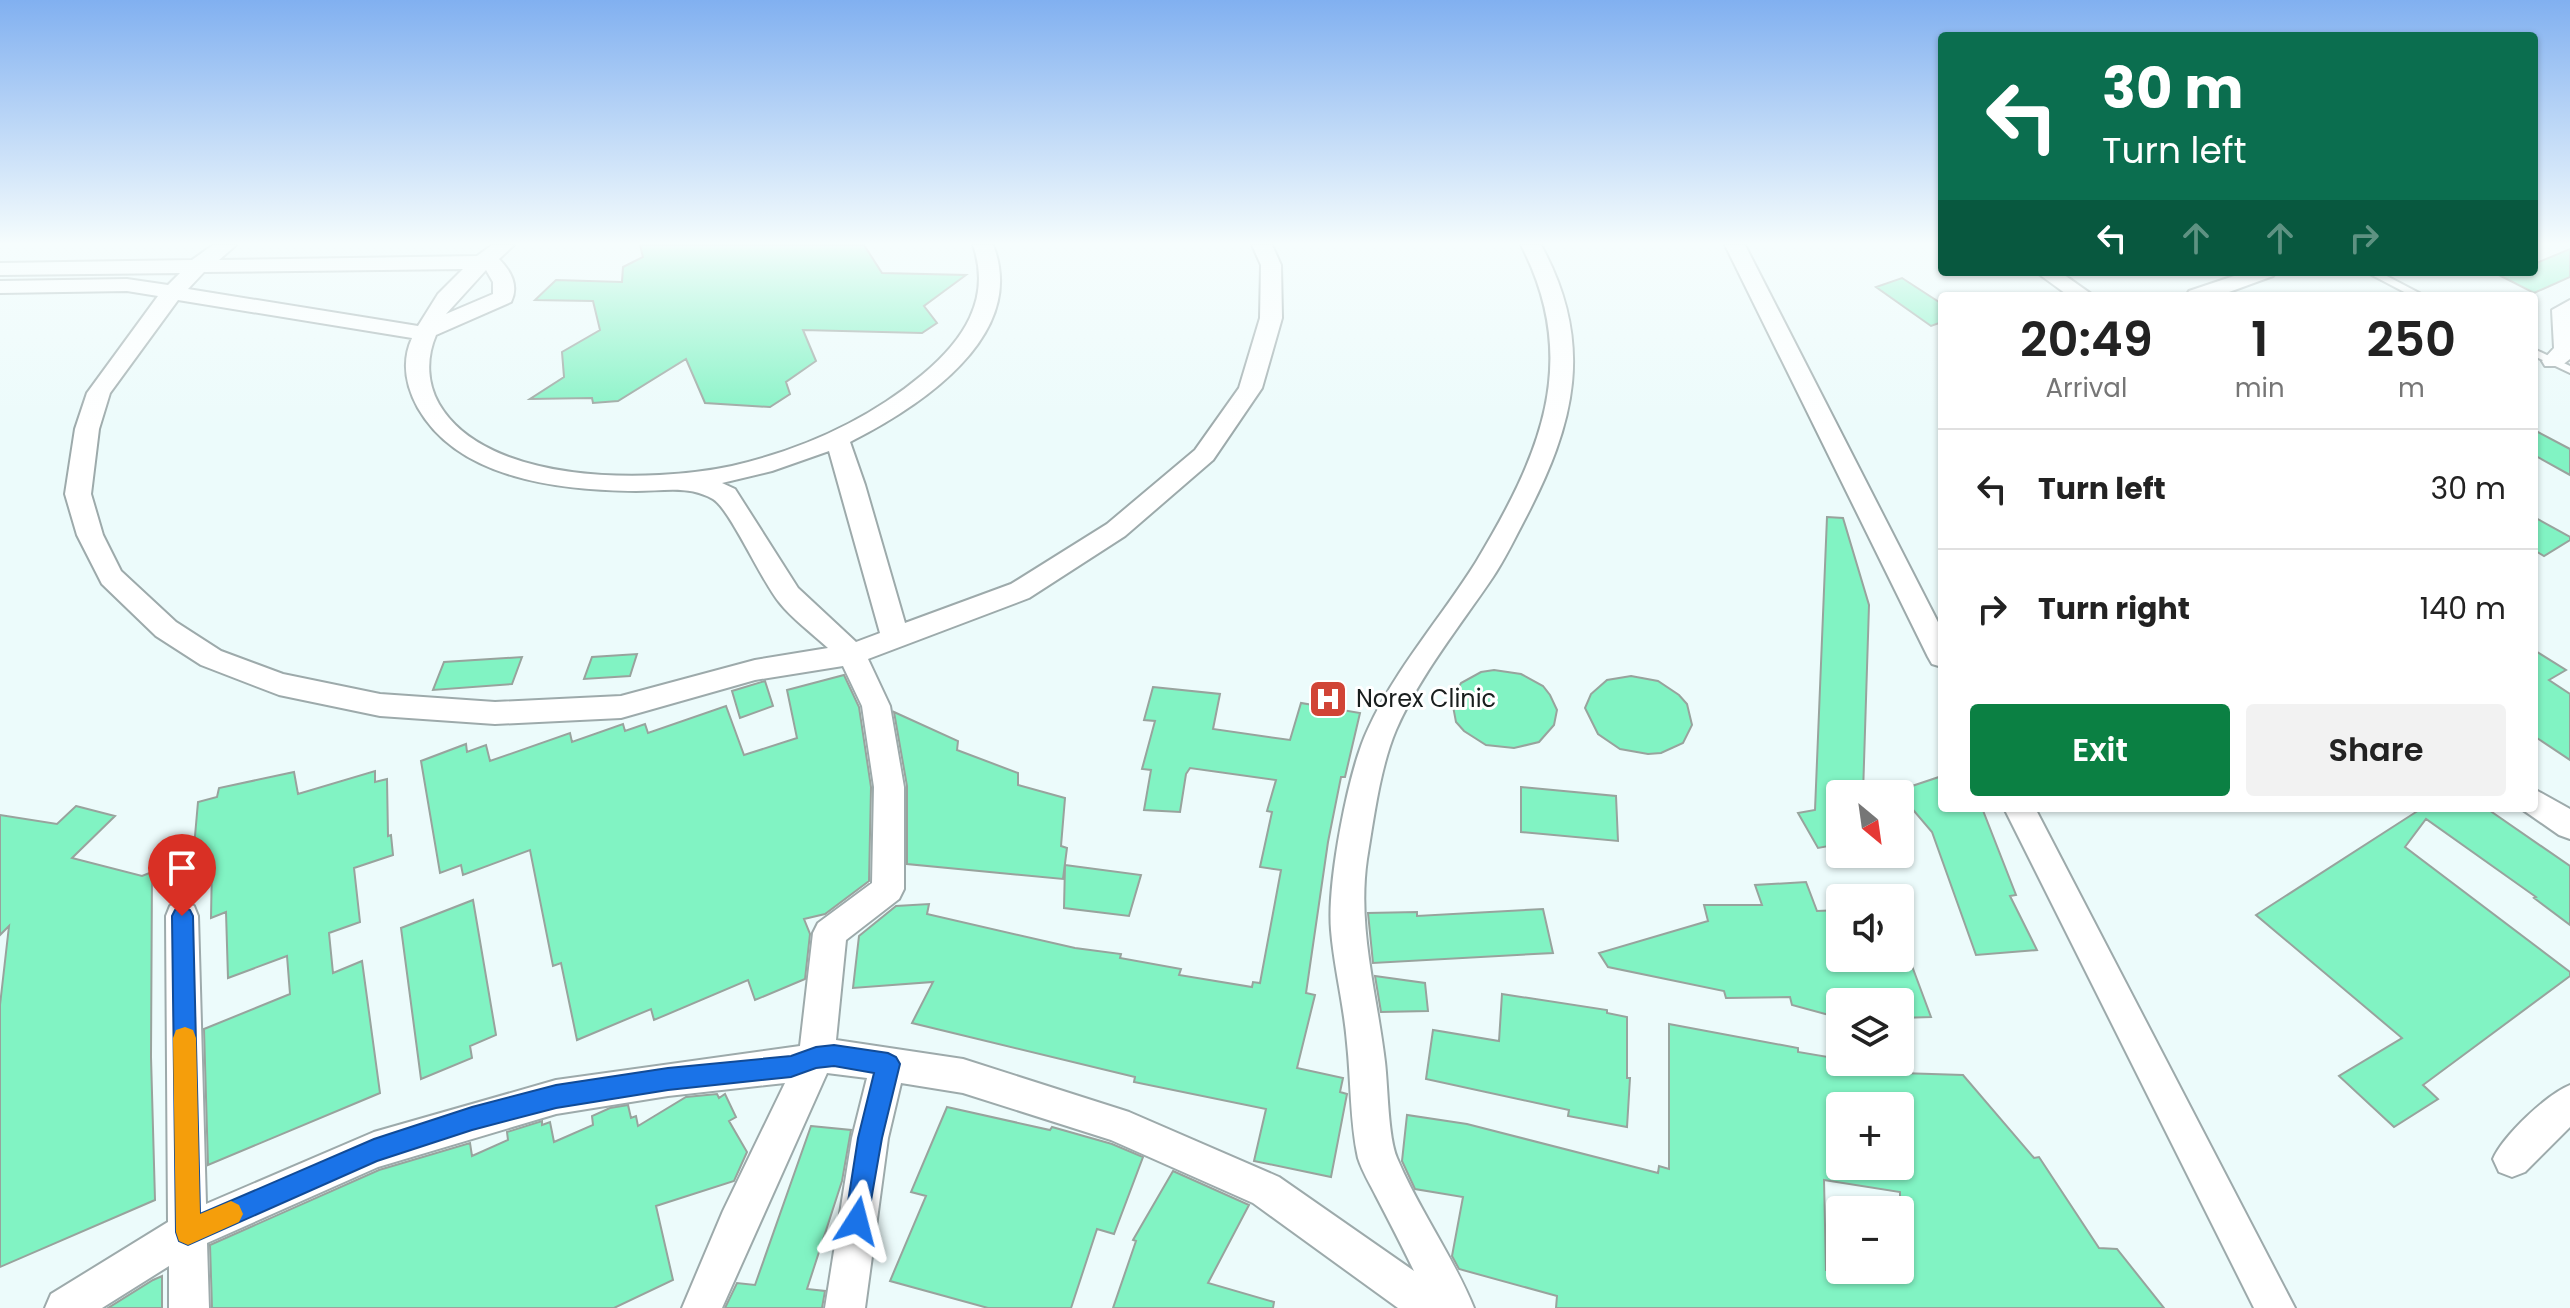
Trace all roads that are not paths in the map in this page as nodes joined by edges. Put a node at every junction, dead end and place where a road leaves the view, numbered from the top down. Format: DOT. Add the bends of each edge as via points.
graph roads {
  1 [pos="162,306"];
  2 [pos="248,306"];
  3 [pos="440,306"];
  4 [pos="483,306"];
  5 [pos="988,306"];
  6 [pos="1271,306"];
  7 [pos="1554,306"];
  8 [pos="1763,306"];
  9 [pos="2570,306"];
  10 [pos="422,333"];
  11 [pos="2552,361"];
  12 [pos="837,440"];
  13 [pos="693,480"];
  14 [pos="895,637"];
  15 [pos="1938,649"];
  16 [pos="852,654"];
  17 [pos="2538,804"];
  18 [pos="2021,812"];
  19 [pos="2570,826"];
  20 [pos="182,916"];
  21 [pos="816,1057"];
  22 [pos="888,1064"];
  23 [pos="2570,1102"];
  24 [pos="2512,1159"];
  25 [pos="188,1232"];
  26 [pos="65,1308"];
  27 [pos="189,1308"];
  28 [pos="702,1308"];
  29 [pos="845,1308"];
  30 [pos="1432,1308"];
  31 [pos="1454,1308"];
  32 [pos="2275,1308"];
  1 -- 16 [label="street" via="99,393 87,429 78,494 111,577 166,629 211,658 279,684 380,705 495,713 621,707 755,670"];
  2 -- 10 [label="street"];
  3 -- 10 [label="street"];
  4 -- 10 [label="street"];
  5 -- 12 [label="street" via="959,354 927,384"];
  6 -- 14 [label="street" via="1250,388 1204,455 1116,530 1020,591"];
  7 -- 31 [label="street" via="1562,331 1562,377 1554,427 1486,567 1415,669 1381,731 1351,862 1347,928 1377,1158"];
  8 -- 15 [label="street"];
  9 -- 11 [label="street" via="2563,310 2560,326 2567,343 2564,353"];
  10 -- 13 [label="street" via="415,368 425,405 453,438 527,470 606,481"];
  12 -- 13 [label="street"];
  12 -- 14 [label="street"];
  13 -- 16 [label="street" via="726,495 788,595"];
  14 -- 16 [label="street"];
  16 -- 21 [label="street" via="876,706 889,787 888,889 830,933"];
  17 -- 19 [label="street"];
  18 -- 32 [label="street"];
  20 -- 25 [label="street"];
  21 -- 22 [label="street"];
  21 -- 25 [label="street" via="791,1066 556,1097 472,1119 374,1150"];
  21 -- 28 [label="street"];
  22 -- 29 [label="street" via="870,1138"];
  22 -- 30 [label="street" via="963,1076 1116,1124 1266,1190"];
  23 -- 24 [label="street"];
  25 -- 26 [label="street"];
  25 -- 27 [label="street"];
}
